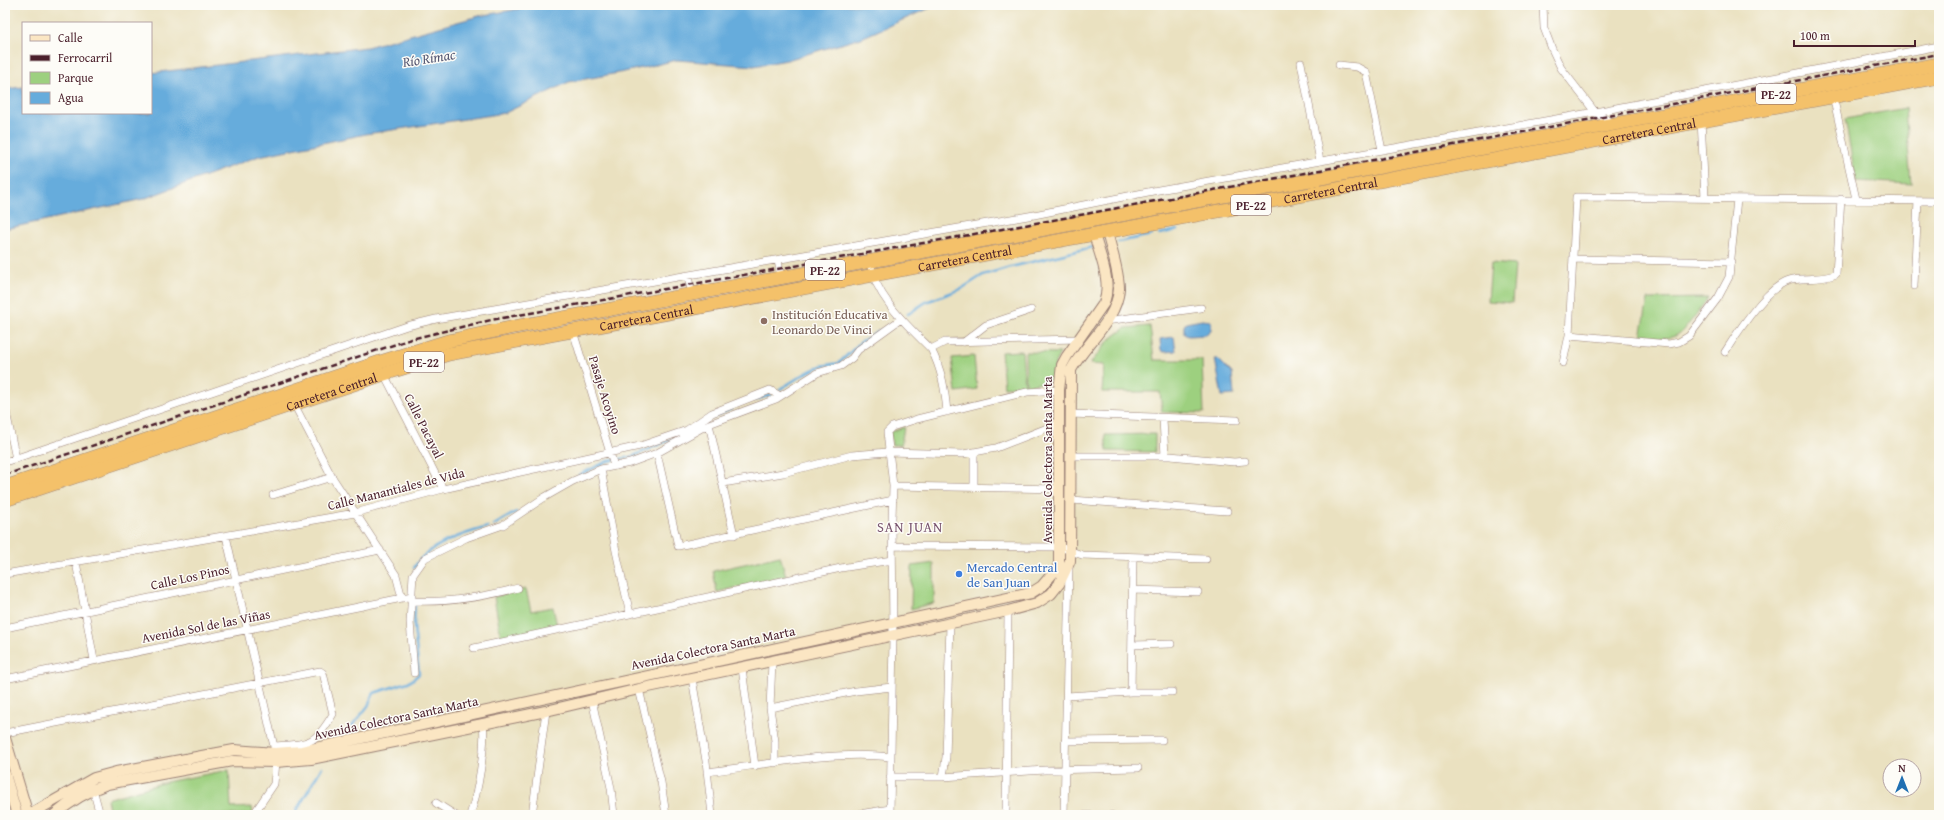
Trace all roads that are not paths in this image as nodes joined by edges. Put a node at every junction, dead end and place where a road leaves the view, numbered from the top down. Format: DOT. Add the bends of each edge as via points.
graph roads {
  1 [pos="1543,5"];
  2 [pos="1939,46"];
  3 [pos="1301,63"];
  4 [pos="1939,64"];
  5 [pos="1339,66"];
  6 [pos="1939,77"];
  7 [pos="1833,96"];
  8 [pos="1595,112"];
  9 [pos="1701,120"];
  10 [pos="1613,124"];
  11 [pos="1629,134"];
  12 [pos="1382,150"];
  13 [pos="1320,161"];
  14 [pos="1259,190"];
  15 [pos="1705,198"];
  16 [pos="1856,199"];
  17 [pos="1738,200"];
  18 [pos="1841,200"];
  19 [pos="1918,201"];
  20 [pos="1939,201"];
  21 [pos="1262,203"];
  22 [pos="1100,233"];
  23 [pos="1574,259"];
  24 [pos="778,260"];
  25 [pos="870,262"];
  26 [pos="1732,262"];
  27 [pos="872,276"];
  28 [pos="688,277"];
  29 [pos="781,278"];
  30 [pos="1914,286"];
  31 [pos="692,294"];
  32 [pos="1201,308"];
  33 [pos="1031,310"];
  34 [pos="901,318"];
  35 [pos="1106,321"];
  36 [pos="573,331"];
  37 [pos="1568,335"];
  38 [pos="1079,339"];
  39 [pos="964,342"];
  40 [pos="931,349"];
  41 [pos="1725,352"];
  42 [pos="1563,363"];
  43 [pos="384,374"];
  44 [pos="1059,390"];
  45 [pos="780,396"];
  46 [pos="294,404"];
  47 [pos="5,407"];
  48 [pos="948,412"];
  49 [pos="1070,414"];
  50 [pos="1163,419"];
  51 [pos="1237,420"];
  52 [pos="1060,423"];
  53 [pos="709,424"];
  54 [pos="888,452"];
  55 [pos="974,452"];
  56 [pos="610,453"];
  57 [pos="657,453"];
  58 [pos="1071,456"];
  59 [pos="1165,456"];
  60 [pos="16,459"];
  61 [pos="1244,461"];
  62 [pos="5,462"];
  63 [pos="614,466"];
  64 [pos="601,469"];
  65 [pos="332,477"];
  66 [pos="723,484"];
  67 [pos="893,486"];
  68 [pos="5,487"];
  69 [pos="974,487"];
  70 [pos="442,489"];
  71 [pos="1060,489"];
  72 [pos="272,496"];
  73 [pos="5,500"];
  74 [pos="893,500"];
  75 [pos="1071,500"];
  76 [pos="1227,511"];
  77 [pos="355,513"];
  78 [pos="734,535"];
  79 [pos="226,536"];
  80 [pos="892,546"];
  81 [pos="1060,547"];
  82 [pos="380,550"];
  83 [pos="1070,556"];
  84 [pos="1133,557"];
  85 [pos="1206,559"];
  86 [pos="892,560"];
  87 [pos="76,562"];
  88 [pos="5,574"];
  89 [pos="236,580"];
  90 [pos="518,588"];
  91 [pos="1133,590"];
  92 [pos="1198,592"];
  93 [pos="402,598"];
  94 [pos="412,599"];
  95 [pos="86,611"];
  96 [pos="1008,611"];
  97 [pos="630,614"];
  98 [pos="893,622"];
  99 [pos="950,624"];
  100 [pos="5,628"];
  101 [pos="247,630"];
  102 [pos="893,636"];
  103 [pos="1171,644"];
  104 [pos="1132,645"];
  105 [pos="474,648"];
  106 [pos="94,660"];
  107 [pos="772,662"];
  108 [pos="742,668"];
  109 [pos="414,673"];
  110 [pos="692,678"];
  111 [pos="5,679"];
  112 [pos="260,684"];
  113 [pos="892,687"];
  114 [pos="640,689"];
  115 [pos="1131,692"];
  116 [pos="1172,692"];
  117 [pos="1067,696"];
  118 [pos="592,700"];
  119 [pos="770,708"];
  120 [pos="546,711"];
  121 [pos="483,723"];
  122 [pos="5,733"];
  123 [pos="5,738"];
  124 [pos="1162,740"];
  125 [pos="1065,741"];
  126 [pos="275,754"];
  127 [pos="890,757"];
  128 [pos="775,763"];
  129 [pos="755,766"];
  130 [pos="1138,768"];
  131 [pos="1064,769"];
  132 [pos="707,772"];
  133 [pos="5,774"];
  134 [pos="1005,774"];
  135 [pos="890,777"];
  136 [pos="943,777"];
  137 [pos="93,788"];
  138 [pos="436,803"];
  139 [pos="890,812"];
  140 [pos="17,815"];
  141 [pos="28,815"];
  142 [pos="54,815"];
  143 [pos="100,815"];
  144 [pos="253,815"];
  145 [pos="456,815"];
  146 [pos="470,815"];
  147 [pos="532,815"];
  148 [pos="614,815"];
  149 [pos="666,815"];
  150 [pos="712,815"];
  151 [pos="853,815"];
  152 [pos="1006,815"];
  153 [pos="1064,815"];
  154 [pos="1111,815"];
  1 -- 8 [label="street" via="1544,28 1561,68"];
  2 -- 8 [label="street"];
  3 -- 13 [label="street"];
  4 -- 10 [label="highway, Carretera Central / PE-22"];
  5 -- 12 [label="street" via="1357,67 1366,72"];
  6 -- 7 [label="highway, Carretera Central / PE-22"];
  7 -- 9 [label="highway, Carretera Central / PE-22"];
  7 -- 16 [label="street"];
  8 -- 10 [label="street"];
  8 -- 12 [label="street"];
  9 -- 11 [label="highway, Carretera Central / PE-22"];
  9 -- 15 [label="street"];
  10 -- 11 [label="street"];
  10 -- 14 [label="highway, Carretera Central / PE-22"];
  11 -- 21 [label="highway, Carretera Central / PE-22"];
  12 -- 13 [label="street"];
  13 -- 24 [label="street"];
  14 -- 21 [label="highway"];
  14 -- 25 [label="highway, Carretera Central / PE-22"];
  15 -- 17 [label="street"];
  15 -- 23 [label="street" via="1576,197"];
  16 -- 18 [label="street"];
  16 -- 19 [label="street"];
  17 -- 18 [label="street"];
  17 -- 26 [label="street"];
  18 -- 41 [label="street" via="1836,274 1783,283 1747,318"];
  19 -- 20 [label="street"];
  19 -- 30 [label="street"];
  21 -- 22 [label="highway, Carretera Central / PE-22"];
  22 -- 27 [label="highway, Carretera Central / PE-22"];
  22 -- 35 [label="street, Avenida Colectora Santa Marta" via="1119,289 1116,304"];
  22 -- 38 [label="street, Avenida Colectora Santa Marta" via="1107,294 1104,303"];
  23 -- 26 [label="street"];
  23 -- 37 [label="street"];
  24 -- 28 [label="street"];
  24 -- 29 [label="street"];
  25 -- 27 [label="street"];
  25 -- 29 [label="highway, Carretera Central / PE-22"];
  26 -- 37 [label="street" via="1729,277 1718,298 1689,336 1679,342 1669,344"];
  27 -- 34 [label="street"];
  27 -- 36 [label="highway, Carretera Central / PE-22"];
  28 -- 31 [label="street"];
  28 -- 60 [label="street" via="580,293 407,326"];
  29 -- 31 [label="highway, Carretera Central / PE-22"];
  31 -- 68 [label="highway, Carretera Central / PE-22" via="448,341"];
  32 -- 35 [label="street"];
  33 -- 39 [label="street" via="986,326"];
  34 -- 40 [label="street"];
  34 -- 45 [label="street" via="841,366 817,373"];
  35 -- 49 [label="street, Avenida Colectora Santa Marta" via="1071,370"];
  36 -- 43 [label="highway, Carretera Central / PE-22" via="449,354"];
  36 -- 56 [label="street, Pasaje Acoyino"];
  37 -- 42 [label="street"];
  38 -- 39 [label="street"];
  38 -- 44 [label="street, Avenida Colectora Santa Marta" via="1062,365"];
  39 -- 40 [label="street" via="945,342"];
  40 -- 48 [label="street" via="938,361"];
  43 -- 46 [label="highway, Carretera Central / PE-22"];
  43 -- 70 [label="street, Calle Pacayal"];
  44 -- 48 [label="street" via="1027,392"];
  44 -- 52 [label="street, Avenida Colectora Santa Marta"];
  45 -- 53 [label="street"];
  45 -- 56 [label="street, Calle Manantiales de Vida" via="770,390 712,413 687,430"];
  46 -- 65 [label="street"];
  46 -- 73 [label="highway, Carretera Central / PE-22"];
  47 -- 60 [label="street"];
  48 -- 54 [label="street" via="892,427 887,432"];
  49 -- 50 [label="street"];
  49 -- 58 [label="street, Avenida Colectora Santa Marta"];
  50 -- 51 [label="street"];
  50 -- 59 [label="street"];
  52 -- 55 [label="street" via="996,448"];
  52 -- 71 [label="street, Avenida Colectora Santa Marta"];
  53 -- 57 [label="street"];
  53 -- 66 [label="street"];
  54 -- 55 [label="street"];
  54 -- 66 [label="street" via="852,455 783,473"];
  54 -- 67 [label="street"];
  55 -- 69 [label="street"];
  56 -- 63 [label="street, Pasaje Acoyino"];
  56 -- 70 [label="street, Calle Manantiales de Vida"];
  57 -- 63 [label="street"];
  57 -- 78 [label="street" via="678,546"];
  58 -- 59 [label="street"];
  58 -- 75 [label="street, Avenida Colectora Santa Marta"];
  59 -- 61 [label="street"];
  60 -- 62 [label="street"];
  63 -- 64 [label="street"];
  64 -- 94 [label="street" via="545,497 503,526 466,538 425,558 413,575"];
  64 -- 97 [label="street"];
  65 -- 72 [label="street"];
  65 -- 77 [label="street"];
  66 -- 78 [label="street"];
  67 -- 69 [label="street"];
  67 -- 74 [label="street"];
  69 -- 71 [label="street"];
  70 -- 77 [label="street, Calle Manantiales de Vida"];
  71 -- 81 [label="street, Avenida Colectora Santa Marta"];
  74 -- 78 [label="street"];
  74 -- 80 [label="street"];
  75 -- 76 [label="street"];
  75 -- 83 [label="street, Avenida Colectora Santa Marta"];
  77 -- 79 [label="street, Calle Manantiales de Vida"];
  77 -- 82 [label="street"];
  79 -- 87 [label="street, Calle Manantiales de Vida"];
  79 -- 89 [label="street"];
  80 -- 81 [label="street"];
  80 -- 86 [label="street"];
  81 -- 83 [label="street"];
  81 -- 98 [label="street, Avenida Colectora Santa Marta" via="1059,566 1042,586 1031,593"];
  82 -- 89 [label="street, Calle Los Pinos"];
  82 -- 93 [label="street" via="396,576"];
  83 -- 84 [label="street"];
  83 -- 96 [label="street, Avenida Colectora Santa Marta" via="1059,584 1051,594 1037,603"];
  83 -- 117 [label="street"];
  84 -- 85 [label="street"];
  84 -- 91 [label="street"];
  86 -- 97 [label="street" via="841,568"];
  86 -- 98 [label="street"];
  87 -- 88 [label="street, Calle Manantiales de Vida"];
  87 -- 95 [label="street"];
  89 -- 95 [label="street, Calle Los Pinos"];
  89 -- 101 [label="street"];
  90 -- 94 [label="street, Avenida Sol de las Viñas" via="490,596 462,599"];
  91 -- 92 [label="street"];
  91 -- 104 [label="street"];
  93 -- 94 [label="street, Avenida Sol de las Viñas"];
  93 -- 101 [label="street, Avenida Sol de las Viñas"];
  94 -- 109 [label="street" via="410,622"];
  95 -- 100 [label="street, Calle Los Pinos"];
  95 -- 106 [label="street"];
  96 -- 99 [label="street, Avenida Colectora Santa Marta"];
  96 -- 134 [label="street"];
  97 -- 105 [label="street"];
  98 -- 102 [label="street"];
  98 -- 126 [label="street, Avenida Colectora Santa Marta" via="302,752"];
  99 -- 102 [label="street, Avenida Colectora Santa Marta"];
  99 -- 136 [label="street" via="946,757"];
  101 -- 106 [label="street, Avenida Sol de las Viñas"];
  101 -- 112 [label="street"];
  102 -- 107 [label="street, Avenida Colectora Santa Marta"];
  102 -- 113 [label="street"];
  103 -- 104 [label="street"];
  104 -- 115 [label="street"];
  106 -- 111 [label="street, Avenida Sol de las Viñas"];
  107 -- 108 [label="street, Avenida Colectora Santa Marta"];
  107 -- 119 [label="street"];
  108 -- 110 [label="street, Avenida Colectora Santa Marta"];
  108 -- 129 [label="street"];
  110 -- 114 [label="street, Avenida Colectora Santa Marta"];
  110 -- 132 [label="street"];
  112 -- 122 [label="street"];
  112 -- 126 [label="street"];
  112 -- 126 [label="street" via="320,671 326,681 333,714 324,731 311,743"];
  113 -- 119 [label="street" via="856,691"];
  113 -- 127 [label="street"];
  114 -- 118 [label="street, Avenida Colectora Santa Marta"];
  114 -- 149 [label="street"];
  115 -- 116 [label="street"];
  115 -- 117 [label="street"];
  117 -- 125 [label="street"];
  118 -- 120 [label="street, Avenida Colectora Santa Marta"];
  118 -- 148 [label="street" via="611,788"];
  119 -- 128 [label="street"];
  120 -- 121 [label="street, Avenida Colectora Santa Marta"];
  120 -- 147 [label="street"];
  121 -- 126 [label="street, Avenida Colectora Santa Marta" via="311,759"];
  121 -- 146 [label="street" via="484,735 474,804"];
  123 -- 141 [label="street"];
  124 -- 125 [label="street"];
  125 -- 131 [label="street"];
  126 -- 137 [label="street, Avenida Colectora Santa Marta"];
  126 -- 141 [label="street, Avenida Colectora Santa Marta" via="234,750 116,772 94,778"];
  126 -- 144 [label="street" via="274,784"];
  127 -- 128 [label="street" via="868,754"];
  127 -- 135 [label="street"];
  128 -- 129 [label="street"];
  129 -- 132 [label="street"];
  130 -- 131 [label="street"];
  131 -- 134 [label="street"];
  131 -- 153 [label="street"];
  132 -- 150 [label="street"];
  133 -- 140 [label="street"];
  134 -- 136 [label="street"];
  134 -- 152 [label="street"];
  135 -- 136 [label="street"];
  135 -- 139 [label="street"];
  137 -- 142 [label="street, Avenida Colectora Santa Marta"];
  137 -- 143 [label="street"];
  138 -- 145 [label="street"];
  139 -- 151 [label="street"];
  153 -- 154 [label="street"];
}
